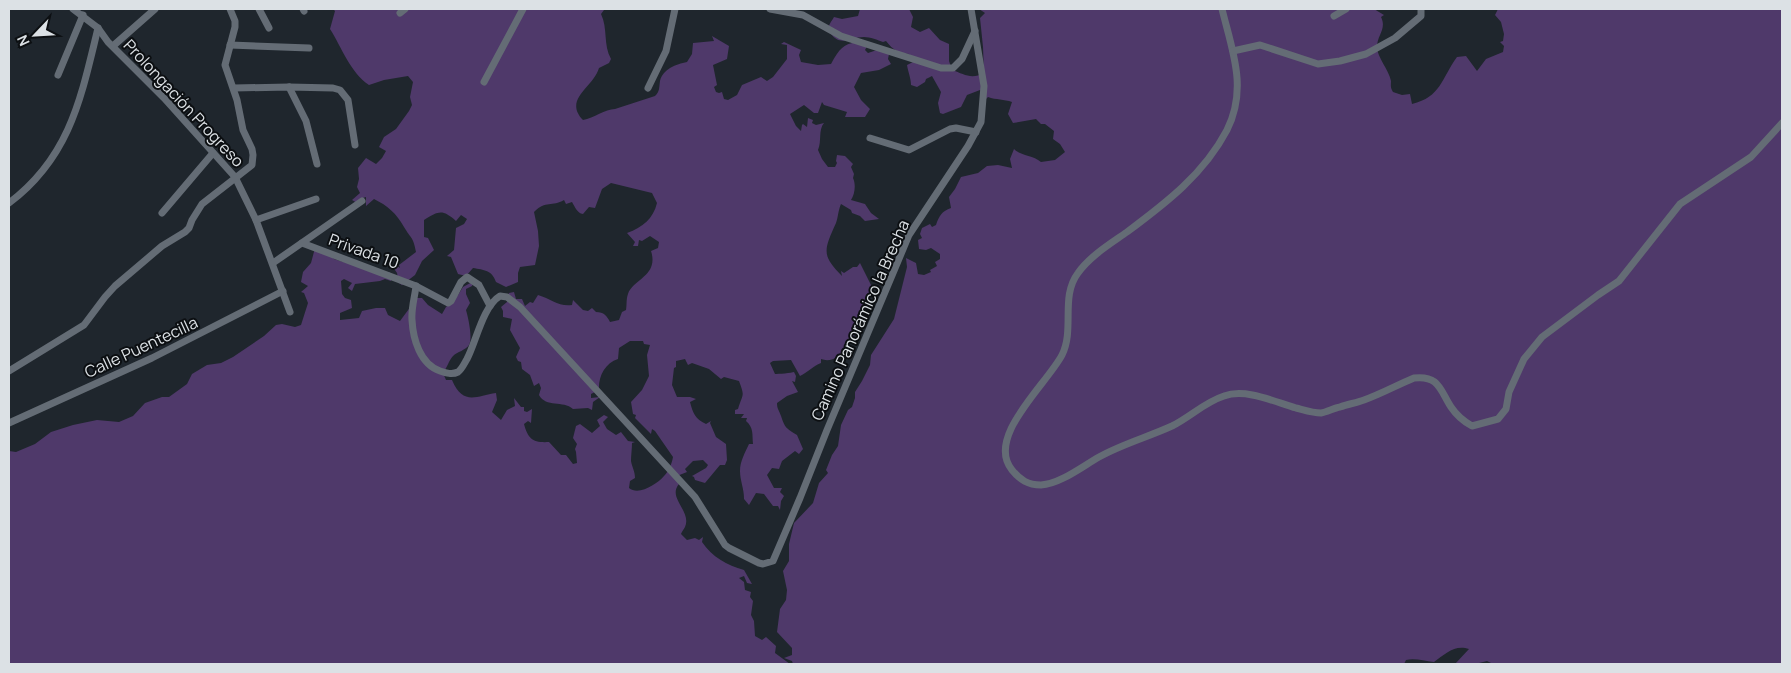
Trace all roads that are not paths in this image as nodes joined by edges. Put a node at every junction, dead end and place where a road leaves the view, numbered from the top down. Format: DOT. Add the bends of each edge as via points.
graph roads {
  1 [pos="73,9"];
  2 [pos="155,9"];
  3 [pos="230,9"];
  4 [pos="259,9"];
  5 [pos="523,9"];
  6 [pos="675,9"];
  7 [pos="770,9"];
  8 [pos="971,9"];
  9 [pos="1222,9"];
  10 [pos="1346,9"];
  11 [pos="1421,9"];
  12 [pos="82,15"];
  13 [pos="1334,16"];
  14 [pos="98,28"];
  15 [pos="268,28"];
  16 [pos="975,30"];
  17 [pos="230,45"];
  18 [pos="112,46"];
  19 [pos="309,48"];
  20 [pos="1232,51"];
  21 [pos="58,75"];
  22 [pos="484,82"];
  23 [pos="289,87"];
  24 [pos="234,88"];
  25 [pos="648,88"];
  26 [pos="1782,123"];
  27 [pos="976,132"];
  28 [pos="870,138"];
  29 [pos="355,145"];
  30 [pos="213,154"];
  31 [pos="317,164"];
  32 [pos="235,178"];
  33 [pos="316,199"];
  34 [pos="362,201"];
  35 [pos="9,204"];
  36 [pos="162,213"];
  37 [pos="256,220"];
  38 [pos="302,243"];
  39 [pos="273,263"];
  40 [pos="416,286"];
  41 [pos="283,292"];
  42 [pos="490,306"];
  43 [pos="290,312"];
  44 [pos="9,370"];
  45 [pos="9,423"];
  1 -- 12 [label="street, Prolongación Progreso"];
  2 -- 18 [label="street"];
  3 -- 17 [label="street" via="235,21"];
  4 -- 15 [label="street"];
  5 -- 22 [label="street"];
  6 -- 25 [label="street" via="666,51"];
  7 -- 16 [label="street" via="803,15 841,36 941,68 953,68 962,59"];
  8 -- 16 [label="street, Camino Panorámico la Brecha"];
  9 -- 20 [label="street"];
  10 -- 13 [label="street"];
  11 -- 20 [label="street" via="1420,16 1395,38 1366,54 1340,61 1318,64 1260,45"];
  12 -- 14 [label="street, Prolongación Progreso"];
  12 -- 21 [label="street"];
  14 -- 18 [label="street, Prolongación Progreso"];
  14 -- 35 [label="street" via="84,87 68,131 38,177"];
  16 -- 27 [label="street, Camino Panorámico la Brecha" via="984,86 981,122"];
  17 -- 19 [label="street"];
  17 -- 24 [label="street" via="225,65"];
  18 -- 30 [label="street, Prolongación Progreso"];
  20 -- 26 [label="street" via="1238,83 1234,111 1205,165 1144,220 1101,251 1078,272 1072,283 1063,354 1006,440 1009,467 1021,480 1030,484 1054,483 1101,456 1173,425 1218,398 1232,394 1256,396 1320,413 1364,400 1421,377 1434,381 1441,388 1462,421 1472,426 1498,420 1506,409 1509,392 1524,359 1538,341 1619,281 1680,204 1751,157"];
  23 -- 24 [label="street"];
  23 -- 29 [label="street" via="340,90 348,100"];
  23 -- 31 [label="street" via="306,120"];
  24 -- 32 [label="street" via="243,130 254,155 252,165"];
  27 -- 28 [label="street" via="950,129 909,150"];
  27 -- 42 [label="street, Camino Panorámico la Brecha" via="909,236 773,561 763,564 729,548 695,497 520,307 500,296"];
  30 -- 32 [label="street, Prolongación Progreso"];
  30 -- 36 [label="street"];
  32 -- 37 [label="street, Prolongación Progreso"];
  32 -- 44 [label="street" via="202,204 185,232 162,246 114,286 84,325"];
  33 -- 37 [label="street"];
  34 -- 38 [label="street, Privada 10"];
  37 -- 39 [label="street, Prolongación Progreso"];
  38 -- 39 [label="street, Privada 10"];
  38 -- 40 [label="street, Privada 10"];
  39 -- 41 [label="street, Prolongación Progreso"];
  40 -- 42 [label="street, Privada 10" via="448,303 467,278 479,285"];
  40 -- 42 [label="street" via="412,319 416,340 426,362 449,374 461,369"];
  41 -- 43 [label="street, Prolongación Progreso"];
  41 -- 45 [label="street, Calle Puentecilla" via="152,358"];
}
